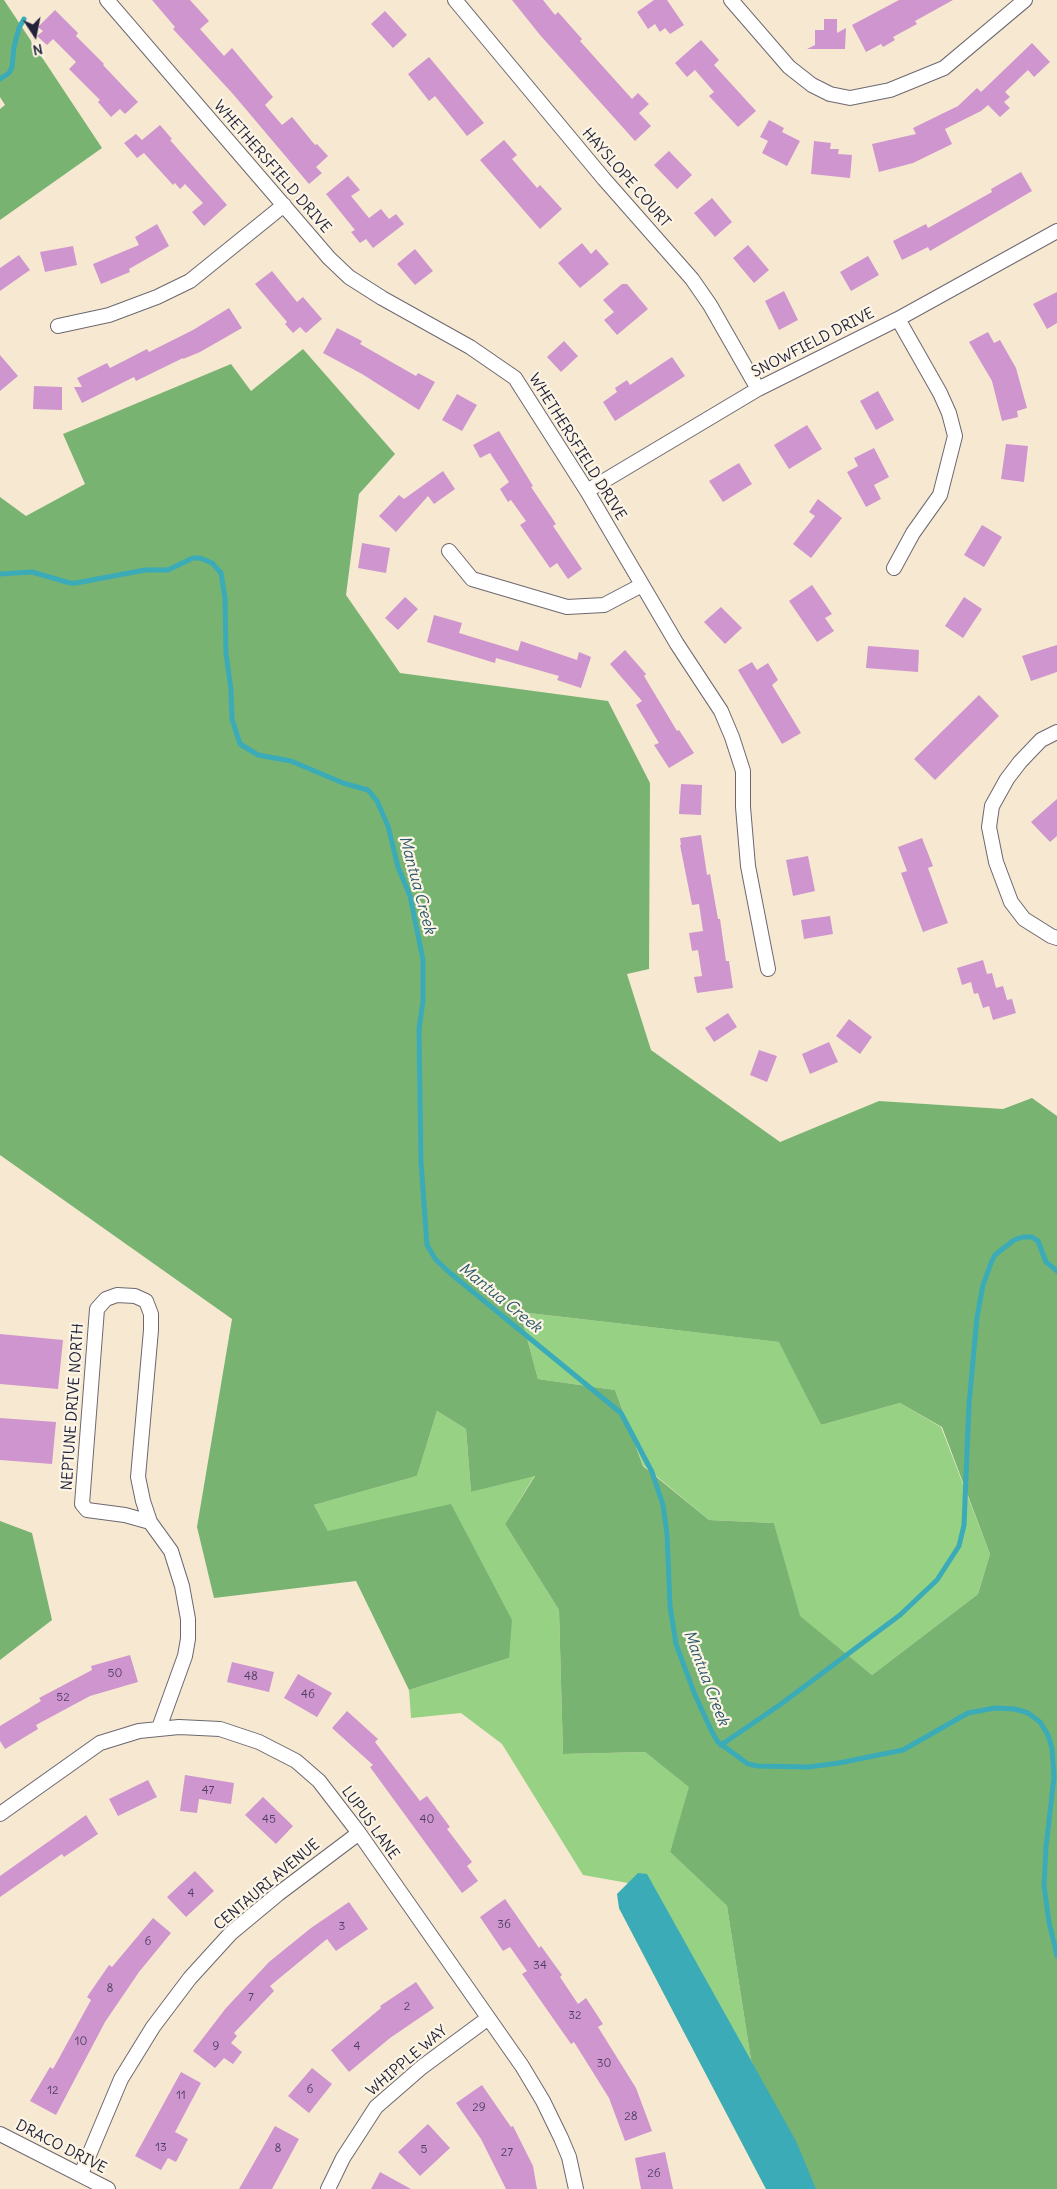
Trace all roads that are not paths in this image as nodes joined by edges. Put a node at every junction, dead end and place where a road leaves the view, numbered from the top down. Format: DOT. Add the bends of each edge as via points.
graph roads {
  1 [pos="107,0"];
  2 [pos="454,0"];
  3 [pos="731,0"];
  4 [pos="1026,0"];
  5 [pos="284,205"];
  6 [pos="1057,231"];
  7 [pos="898,319"];
  8 [pos="58,326"];
  9 [pos="758,389"];
  10 [pos="587,491"];
  11 [pos="449,551"];
  12 [pos="894,568"];
  13 [pos="642,585"];
  14 [pos="1057,732"];
  15 [pos="1057,938"];
  16 [pos="768,969"];
  17 [pos="150,1522"];
  18 [pos="159,1728"];
  19 [pos="0,1814"];
  20 [pos="359,1833"];
  21 [pos="487,2019"];
  22 [pos="0,2134"];
  23 [pos="81,2174"];
  24 [pos="108,2189"];
  25 [pos="328,2189"];
  26 [pos="576,2189"];
  1 -- 5 [label="street, WHETHERSFIELD DRIVE"];
  2 -- 9 [label="street, HAYSLOPE COURT" via="692,280"];
  3 -- 4 [label="street" via="789,67 812,85 830,94 850,98 890,90 944,68"];
  5 -- 8 [label="street" via="190,282 109,315"];
  5 -- 10 [label="street, WHETHERSFIELD DRIVE" via="349,277 470,347 515,378"];
  6 -- 7 [label="street, SNOWFIELD DRIVE"];
  7 -- 9 [label="street, SNOWFIELD DRIVE"];
  7 -- 12 [label="street" via="940,393 956,436 940,495"];
  9 -- 10 [label="street, SNOWFIELD DRIVE"];
  10 -- 13 [label="street, WHETHERSFIELD DRIVE"];
  11 -- 13 [label="street" via="472,579 567,607 604,605"];
  13 -- 16 [label="street, WHETHERSFIELD DRIVE" via="721,711 732,737 743,771 748,866"];
  14 -- 15 [label="street" via="1041,740 1007,779 992,806 989,827 996,862 1011,902 1024,919"];
  17 -- 17 [label="street, NEPTUNE DRIVE NORTH" via="138,1477 151,1314 146,1301 135,1296 117,1295 106,1298 96,1309 82,1504 87,1510 125,1514"];
  17 -- 18 [label="street, NEPTUNE DRIVE NORTH" via="171,1551 188,1619 185,1656"];
  18 -- 19 [label="street, LUPUS LANE" via="138,1731 100,1744"];
  18 -- 20 [label="street, LUPUS LANE" via="220,1729 278,1750 319,1781"];
  20 -- 21 [label="street, LUPUS LANE"];
  20 -- 23 [label="street, CENTAURI AVENUE" via="231,1933 190,1978 153,2027 121,2079"];
  21 -- 25 [label="street, WHIPPLE WAY" via="422,2067 376,2107 343,2158"];
  21 -- 26 [label="street, LUPUS LANE" via="522,2066 546,2107 569,2157"];
  22 -- 23 [label="street, DRACO DRIVE"];
  23 -- 24 [label="street, DRACO DRIVE"];
}
